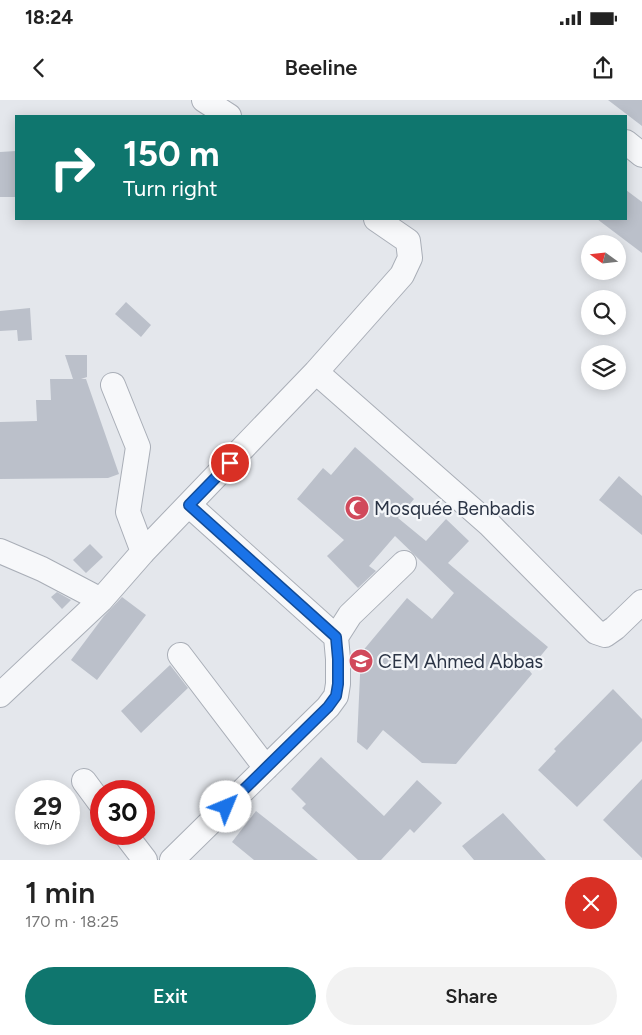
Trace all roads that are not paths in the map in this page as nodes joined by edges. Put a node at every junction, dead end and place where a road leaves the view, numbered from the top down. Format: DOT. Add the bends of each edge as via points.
graph roads {
  1 [pos="204,100"];
  2 [pos="227,115"];
  3 [pos="627,143"];
  4 [pos="642,155"];
  5 [pos="377,220"];
  6 [pos="316,372"];
  7 [pos="113,386"];
  8 [pos="189,505"];
  9 [pos="0,551"];
  10 [pos="143,552"];
  11 [pos="404,563"];
  12 [pos="101,600"];
  13 [pos="642,602"];
  14 [pos="336,637"];
  15 [pos="180,655"];
  16 [pos="0,695"];
  17 [pos="266,768"];
  18 [pos="84,781"];
  19 [pos="90,789"];
  20 [pos="133,845"];
  21 [pos="145,860"];
  22 [pos="172,860"];
  1 -- 2 [label="street"];
  3 -- 4 [label="street"];
  5 -- 6 [label="street" via="408,241 410,258 402,275"];
  6 -- 8 [label="street"];
  6 -- 13 [label="street" via="490,524 596,632 605,635"];
  7 -- 10 [label="street" via="138,447 128,512"];
  8 -- 10 [label="street"];
  8 -- 14 [label="street"];
  9 -- 12 [label="street"];
  10 -- 12 [label="street"];
  11 -- 14 [label="street" via="350,615"];
  12 -- 16 [label="street"];
  14 -- 17 [label="street" via="336,696"];
  15 -- 17 [label="street"];
  17 -- 22 [label="street"];
  18 -- 19 [label="street"];
  20 -- 21 [label="street"];
}
